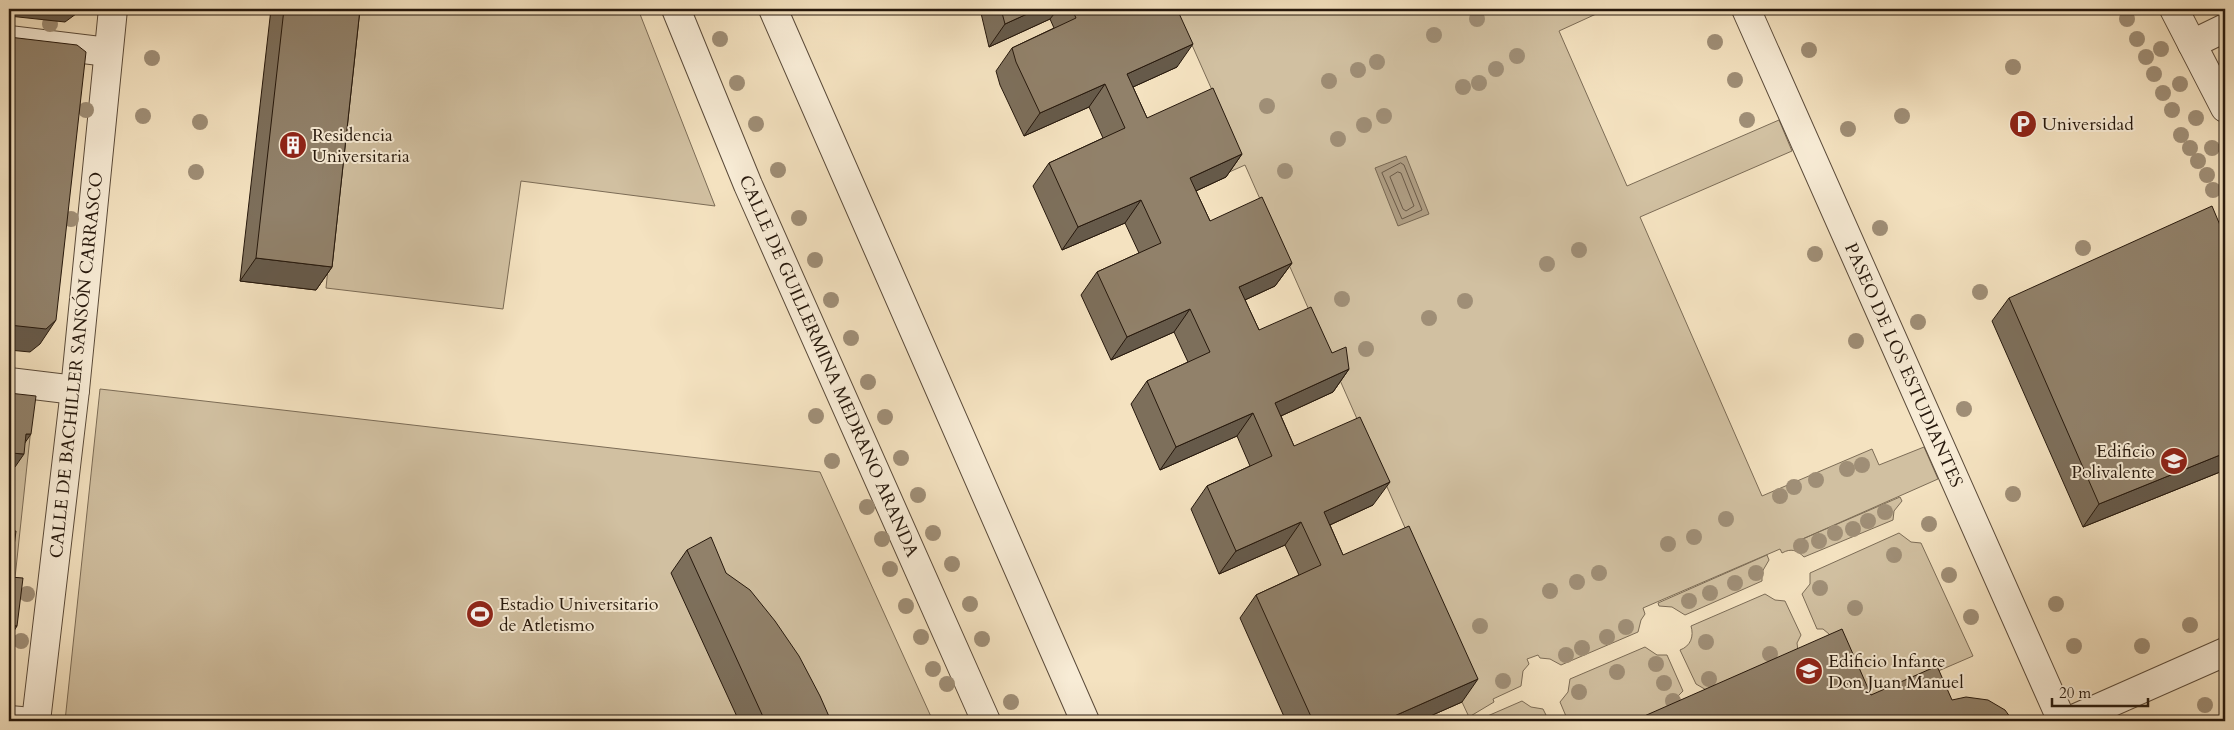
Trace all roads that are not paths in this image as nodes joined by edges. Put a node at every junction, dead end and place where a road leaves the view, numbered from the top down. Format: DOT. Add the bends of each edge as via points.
graph roads {
  1 [pos="113,9"];
  2 [pos="676,9"];
  3 [pos="773,9"];
  4 [pos="1746,9"];
  5 [pos="2174,9"];
  6 [pos="2225,28"];
  7 [pos="9,40"];
  8 [pos="2192,44"];
  9 [pos="108,52"];
  10 [pos="2225,108"];
  11 [pos="9,382"];
  12 [pos="75,390"];
  13 [pos="2225,652"];
  14 [pos="9,720"];
  15 [pos="21,721"];
  16 [pos="36,721"];
  17 [pos="986,721"];
  18 [pos="1085,721"];
  19 [pos="2062,721"];
  20 [pos="2069,721"];
  1 -- 9 [label="street, CALLE DE BACHILLER SANSÓN CARRASCO"];
  2 -- 17 [label="street, CALLE DE GUILLERMINA MEDRANO ARANDA" via="748,185"];
  3 -- 18 [label="street"];
  4 -- 19 [label="street, PASEO DE LOS ESTUDIANTES"];
  5 -- 8 [label="street"];
  6 -- 8 [label="street"];
  7 -- 9 [label="street"];
  8 -- 10 [label="street"];
  9 -- 12 [label="street, CALLE DE BACHILLER SANSÓN CARRASCO"];
  11 -- 12 [label="street"];
  12 -- 16 [label="street, CALLE DE BACHILLER SANSÓN CARRASCO"];
  13 -- 20 [label="street"];
  14 -- 15 [label="street"];
}
